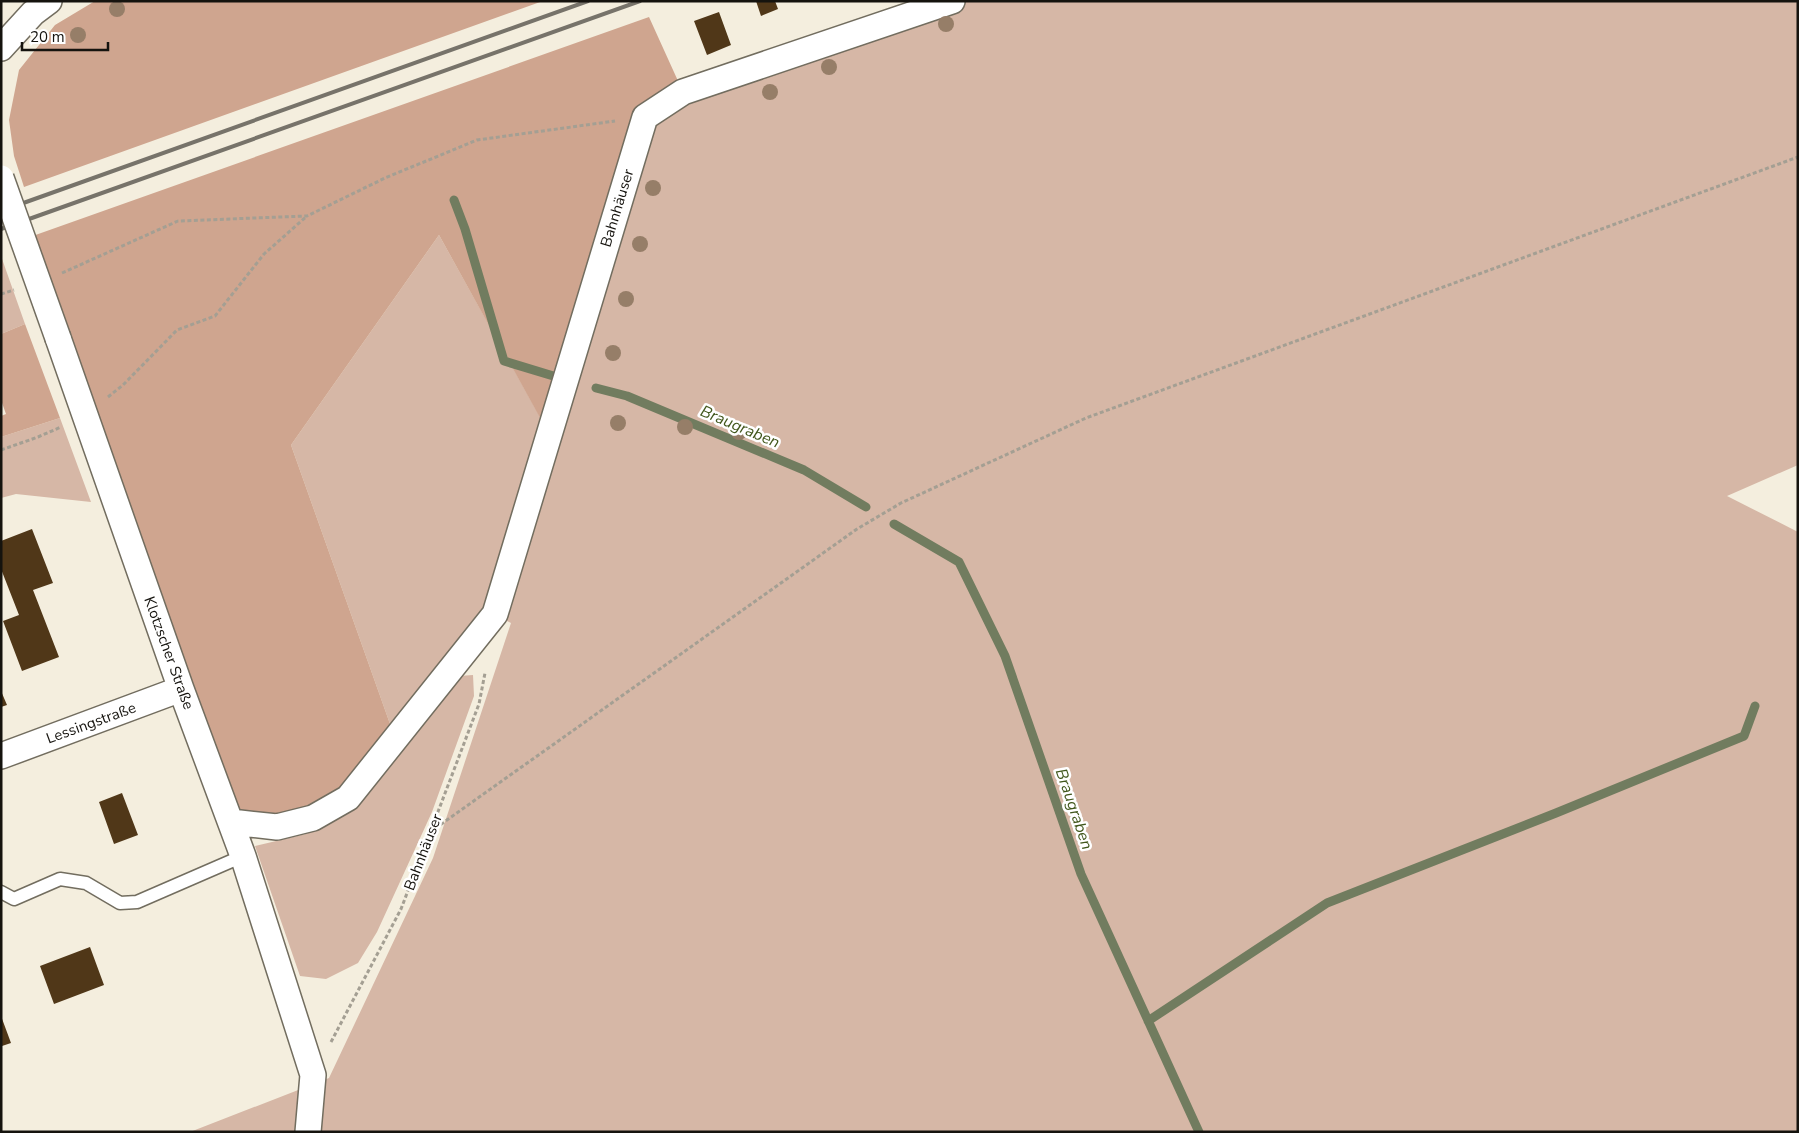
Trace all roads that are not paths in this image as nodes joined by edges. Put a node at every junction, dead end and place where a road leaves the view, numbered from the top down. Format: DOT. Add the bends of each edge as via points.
graph roads {
  1 [pos="49,1"];
  2 [pos="952,1"];
  3 [pos="1,48"];
  4 [pos="1,178"];
  5 [pos="181,690"];
  6 [pos="1,756"];
  7 [pos="231,822"];
  8 [pos="243,856"];
  9 [pos="1,892"];
  10 [pos="308,1132"];
  1 -- 3 [label="street" via="33,13"];
  2 -- 7 [label="street, Bahnhäuser" via="683,92 645,117 495,614 348,798 313,818 277,827"];
  4 -- 5 [label="street, Klotzscher Straße, bridge"];
  5 -- 6 [label="street, Lessingstraße"];
  5 -- 7 [label="street, Klotzscher Straße"];
  7 -- 8 [label="street, Klotzscher Straße"];
  8 -- 9 [label="lane" via="138,902 120,903 86,883 60,879 14,899"];
  8 -- 10 [label="street, Klotzscher Straße" via="313,1075"];
}
